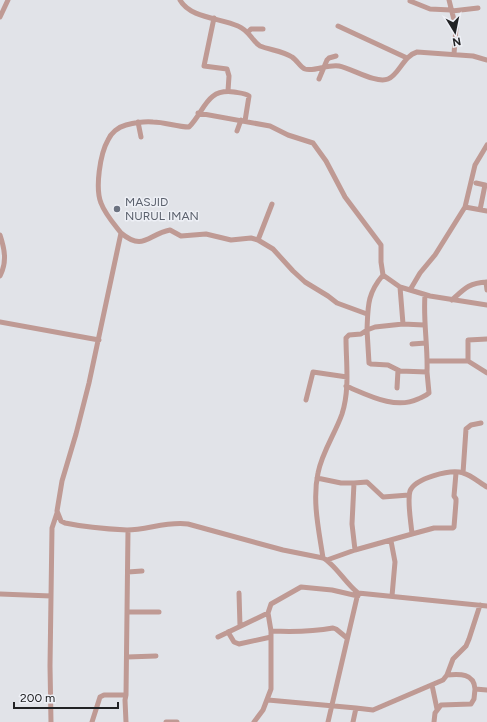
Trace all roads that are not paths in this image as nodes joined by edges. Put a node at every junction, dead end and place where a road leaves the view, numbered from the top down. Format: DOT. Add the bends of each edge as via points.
graph roads {
  1 [pos="8,0"];
  2 [pos="180,0"];
  3 [pos="449,0"];
  4 [pos="410,1"];
  5 [pos="478,8"];
  6 [pos="452,10"];
  7 [pos="0,17"];
  8 [pos="214,18"];
  9 [pos="338,26"];
  10 [pos="263,29"];
  11 [pos="248,32"];
  12 [pos="454,54"];
  13 [pos="336,56"];
  14 [pos="407,58"];
  15 [pos="487,60"];
  16 [pos="323,67"];
  17 [pos="320,79"];
  18 [pos="228,90"];
  19 [pos="198,113"];
  20 [pos="243,120"];
  21 [pos="138,122"];
  22 [pos="237,131"];
  23 [pos="141,137"];
  24 [pos="487,145"];
  25 [pos="476,183"];
  26 [pos="272,204"];
  27 [pos="465,206"];
  28 [pos="480,210"];
  29 [pos="487,211"];
  30 [pos="121,233"];
  31 [pos="0,235"];
  32 [pos="258,240"];
  33 [pos="383,275"];
  34 [pos="0,276"];
  35 [pos="487,282"];
  36 [pos="400,287"];
  37 [pos="410,290"];
  38 [pos="487,290"];
  39 [pos="425,295"];
  40 [pos="452,300"];
  41 [pos="487,305"];
  42 [pos="367,314"];
  43 [pos="0,322"];
  44 [pos="403,324"];
  45 [pos="424,325"];
  46 [pos="367,330"];
  47 [pos="487,339"];
  48 [pos="99,340"];
  49 [pos="426,343"];
  50 [pos="412,344"];
  51 [pos="427,361"];
  52 [pos="468,361"];
  53 [pos="398,370"];
  54 [pos="427,372"];
  55 [pos="487,373"];
  56 [pos="347,377"];
  57 [pos="346,386"];
  58 [pos="397,388"];
  59 [pos="306,400"];
  60 [pos="481,423"];
  61 [pos="456,473"];
  62 [pos="463,473"];
  63 [pos="317,478"];
  64 [pos="354,483"];
  65 [pos="487,488"];
  66 [pos="408,495"];
  67 [pos="57,512"];
  68 [pos="61,521"];
  69 [pos="54,523"];
  70 [pos="128,530"];
  71 [pos="412,534"];
  72 [pos="391,541"];
  73 [pos="355,550"];
  74 [pos="325,559"];
  75 [pos="142,571"];
  76 [pos="128,572"];
  77 [pos="239,593"];
  78 [pos="0,594"];
  79 [pos="358,594"];
  80 [pos="51,596"];
  81 [pos="392,596"];
  82 [pos="480,605"];
  83 [pos="487,606"];
  84 [pos="128,612"];
  85 [pos="159,612"];
  86 [pos="268,613"];
  87 [pos="240,626"];
  88 [pos="228,632"];
  89 [pos="271,634"];
  90 [pos="218,637"];
  91 [pos="347,638"];
  92 [pos="156,656"];
  93 [pos="127,657"];
  94 [pos="446,675"];
  95 [pos="432,685"];
  96 [pos="474,690"];
  97 [pos="487,690"];
  98 [pos="126,695"];
  99 [pos="268,700"];
  100 [pos="332,705"];
  101 [pos="356,708"];
  102 [pos="437,709"];
  103 [pos="51,722"];
  104 [pos="92,722"];
  105 [pos="126,722"];
  106 [pos="166,722"];
  107 [pos="177,722"];
  108 [pos="254,722"];
  109 [pos="328,722"];
  110 [pos="353,722"];
  111 [pos="434,722"];
  1 -- 7 [label="street"];
  2 -- 8 [label="street" via="183,5 199,15"];
  3 -- 6 [label="street"];
  4 -- 6 [label="street" via="430,9"];
  5 -- 6 [label="street"];
  6 -- 12 [label="street" via="456,28"];
  8 -- 11 [label="street" via="239,26"];
  8 -- 18 [label="street" via="204,66 227,70"];
  9 -- 14 [label="street"];
  10 -- 11 [label="street" via="251,29"];
  11 -- 16 [label="street" via="260,46 290,56 304,69"];
  12 -- 14 [label="street" via="417,52"];
  12 -- 15 [label="street"];
  13 -- 16 [label="street" via="329,58"];
  14 -- 16 [label="street" via="392,76 383,80 338,66"];
  16 -- 17 [label="street"];
  18 -- 19 [label="street" via="214,95"];
  18 -- 20 [label="street" via="250,96"];
  19 -- 20 [label="street"];
  19 -- 21 [label="street" via="188,127"];
  20 -- 22 [label="street"];
  20 -- 33 [label="street" via="270,126 309,142 317,148 345,197 381,246"];
  21 -- 23 [label="street"];
  21 -- 30 [label="street" via="119,127 111,135 105,146 99,175 98,190 101,203"];
  24 -- 27 [label="street" via="475,165"];
  25 -- 28 [label="street" via="485,185"];
  26 -- 32 [label="street"];
  27 -- 28 [label="street"];
  27 -- 37 [label="street"];
  28 -- 29 [label="street"];
  30 -- 32 [label="street" via="136,242 170,230 180,236 206,234 231,240"];
  30 -- 48 [label="street"];
  31 -- 34 [label="street" via="5,265"];
  32 -- 42 [label="street" via="273,249 305,282 338,303"];
  33 -- 36 [label="street"];
  33 -- 42 [label="street" via="373,290"];
  35 -- 38 [label="street"];
  35 -- 40 [label="street" via="472,284"];
  36 -- 37 [label="street"];
  36 -- 44 [label="street"];
  37 -- 39 [label="street"];
  39 -- 40 [label="street"];
  39 -- 45 [label="street"];
  40 -- 41 [label="street"];
  42 -- 46 [label="street"];
  43 -- 48 [label="street"];
  44 -- 45 [label="street"];
  44 -- 46 [label="street"];
  45 -- 49 [label="street"];
  46 -- 53 [label="street" via="370,364 388,365"];
  46 -- 56 [label="street" via="346,338"];
  47 -- 52 [label="street" via="468,340"];
  48 -- 67 [label="street" via="62,481"];
  49 -- 50 [label="street"];
  49 -- 51 [label="street"];
  51 -- 52 [label="street"];
  51 -- 54 [label="street"];
  52 -- 55 [label="street"];
  53 -- 54 [label="street"];
  53 -- 58 [label="street"];
  54 -- 57 [label="street" via="429,392 412,402 396,403"];
  56 -- 57 [label="street"];
  56 -- 59 [label="street" via="313,372"];
  57 -- 63 [label="street" via="342,414 319,466"];
  60 -- 62 [label="street" via="466,429"];
  61 -- 62 [label="street"];
  61 -- 66 [label="street" via="438,474 428,478 411,489"];
  61 -- 71 [label="street" via="454,527 434,528"];
  62 -- 65 [label="street"];
  63 -- 64 [label="street"];
  63 -- 74 [label="street" via="316,512"];
  64 -- 66 [label="street" via="367,482 383,497"];
  64 -- 73 [label="street" via="352,524"];
  66 -- 71 [label="street"];
  67 -- 68 [label="street"];
  67 -- 69 [label="street"];
  68 -- 69 [label="street"];
  68 -- 70 [label="street"];
  69 -- 80 [label="street"];
  70 -- 74 [label="street" via="188,524"];
  70 -- 76 [label="street"];
  71 -- 72 [label="street"];
  72 -- 73 [label="street"];
  72 -- 81 [label="street" via="395,562"];
  73 -- 74 [label="street"];
  74 -- 79 [label="street"];
  75 -- 76 [label="street"];
  76 -- 84 [label="street"];
  77 -- 87 [label="street"];
  78 -- 80 [label="street"];
  79 -- 81 [label="street"];
  79 -- 86 [label="street" via="301,587 271,604"];
  79 -- 91 [label="street"];
  80 -- 103 [label="street"];
  81 -- 82 [label="street"];
  82 -- 83 [label="street"];
  82 -- 94 [label="street" via="466,646 453,659"];
  84 -- 85 [label="street"];
  84 -- 93 [label="street"];
  86 -- 87 [label="street"];
  86 -- 89 [label="street"];
  87 -- 88 [label="street"];
  88 -- 89 [label="street" via="234,642 239,644"];
  88 -- 90 [label="street"];
  89 -- 91 [label="street" via="314,632 333,628"];
  89 -- 99 [label="street" via="272,684"];
  91 -- 100 [label="street"];
  92 -- 93 [label="street"];
  93 -- 98 [label="street"];
  94 -- 95 [label="street" via="443,680"];
  94 -- 96 [label="street" via="469,677 474,682"];
  95 -- 101 [label="street" via="373,710"];
  95 -- 102 [label="street"];
  96 -- 97 [label="street"];
  96 -- 102 [label="street" via="471,704 445,704"];
  98 -- 104 [label="street" via="100,697"];
  98 -- 105 [label="street"];
  99 -- 100 [label="street"];
  99 -- 108 [label="street"];
  100 -- 101 [label="street"];
  100 -- 109 [label="street"];
  101 -- 110 [label="street"];
  102 -- 111 [label="street"];
  106 -- 107 [label="street"];
}
